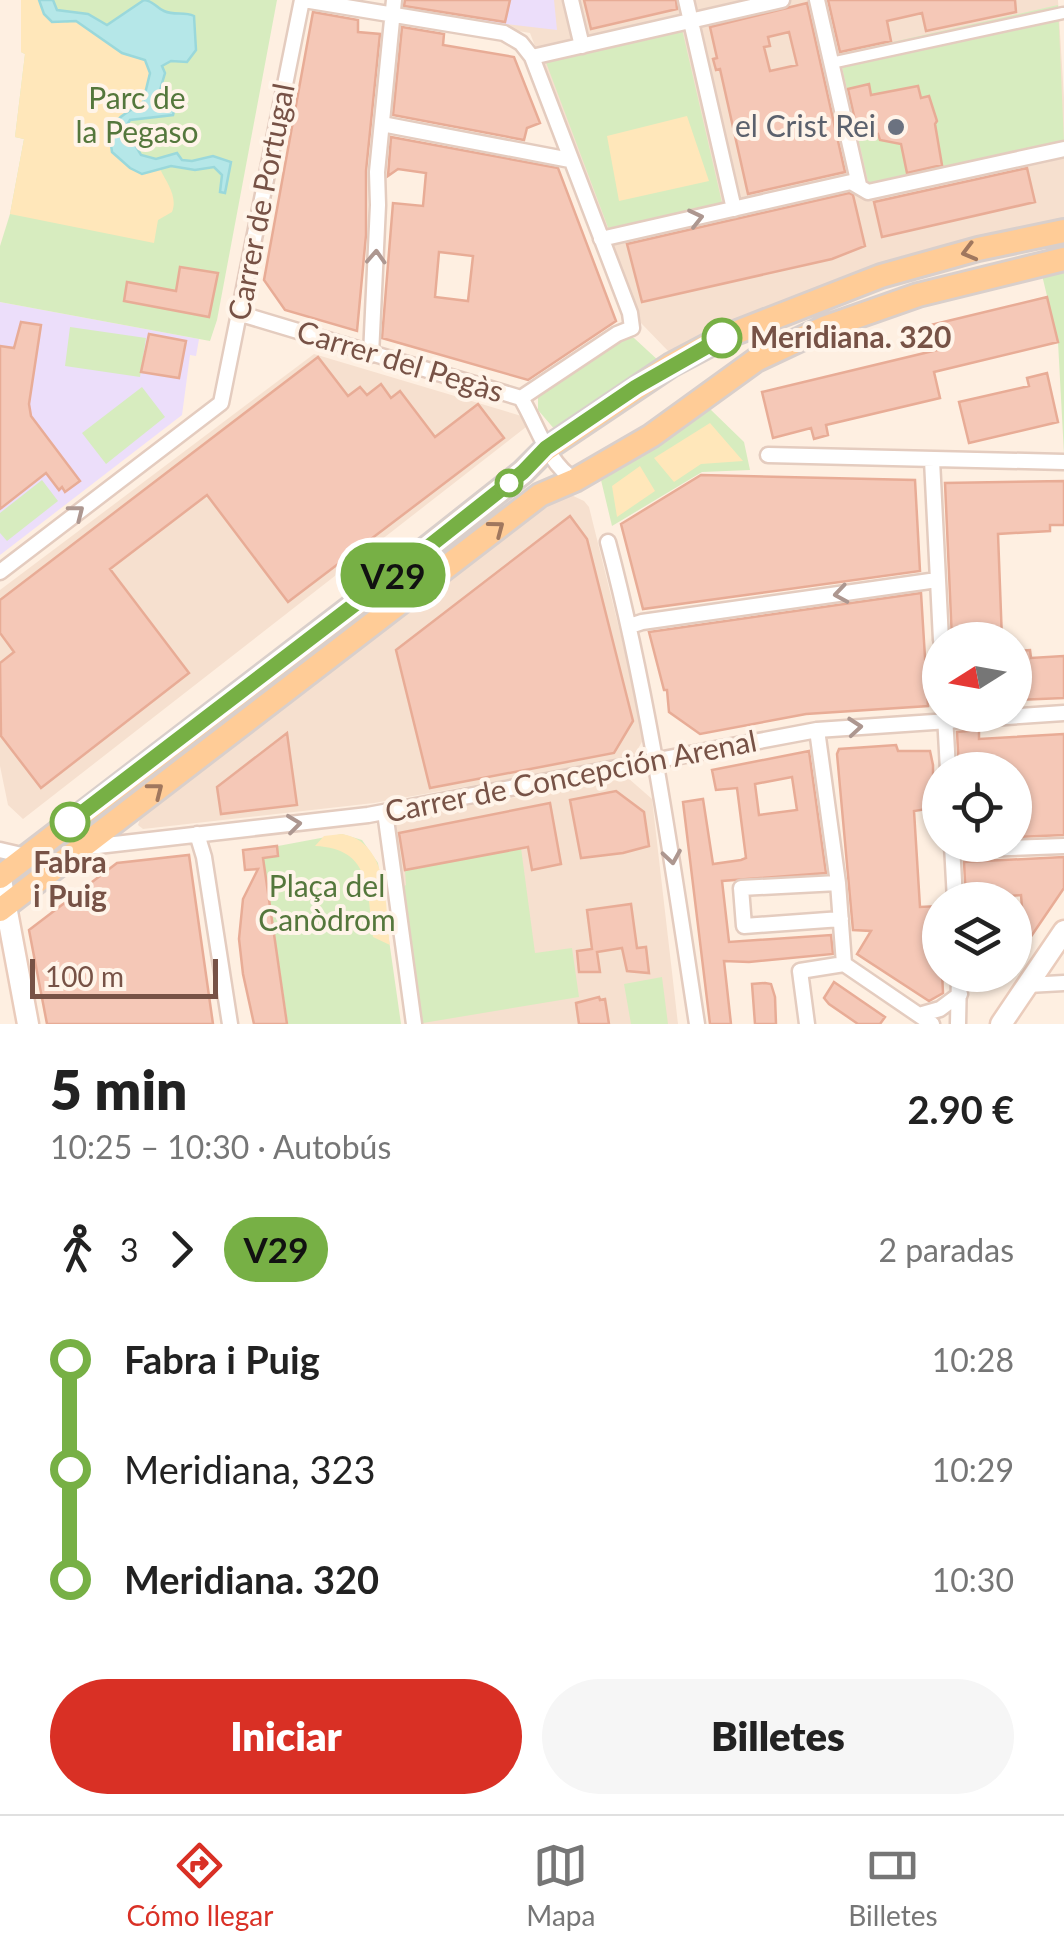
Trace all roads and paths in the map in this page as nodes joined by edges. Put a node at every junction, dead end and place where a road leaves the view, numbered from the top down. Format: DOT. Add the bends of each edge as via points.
graph roads {
  1 [pos="303,0"];
  2 [pos="571,0"];
  3 [pos="686,0"];
  4 [pos="782,0"];
  5 [pos="817,0"];
  6 [pos="393,6"];
  7 [pos="1064,13"];
  8 [pos="690,20"];
  9 [pos="582,46"];
  10 [pos="532,56"];
  11 [pos="832,63"];
  12 [pos="382,124"];
  13 [pos="1064,149"];
  14 [pos="570,160"];
  15 [pos="859,185"];
  16 [pos="734,209"];
  17 [pos="1064,232"];
  18 [pos="601,239"];
  19 [pos="1064,259"];
  20 [pos="241,314"];
  21 [pos="370,355"];
  22 [pos="521,398"];
  23 [pos="546,448"];
  24 [pos="768,456"];
  25 [pos="932,460"];
  26 [pos="1064,462"];
  27 [pos="576,480"];
  28 [pos="608,542"];
  29 [pos="0,572"];
  30 [pos="937,580"];
  31 [pos="940,622"];
  32 [pos="630,626"];
  33 [pos="1064,712"];
  34 [pos="1032,713"];
  35 [pos="922,719"];
  36 [pos="817,730"];
  37 [pos="657,761"];
  38 [pos="385,812"];
  39 [pos="197,834"];
  40 [pos="1064,846"];
  41 [pos="1032,847"];
  42 [pos="0,850"];
  43 [pos="78,850"];
  44 [pos="26,856"];
  45 [pos="0,876"];
  46 [pos="838,883"];
  47 [pos="3,908"];
  48 [pos="841,919"];
  49 [pos="1064,930"];
  50 [pos="844,964"];
  51 [pos="1032,979"];
  52 [pos="1064,983"];
  53 [pos="1032,985"];
  54 [pos="1023,992"];
  55 [pos="960,994"];
  56 [pos="919,1014"];
  57 [pos="28,1024"];
  58 [pos="230,1024"];
  59 [pos="414,1024"];
  60 [pos="697,1024"];
  61 [pos="807,1024"];
  62 [pos="932,1024"];
  63 [pos="958,1024"];
  64 [pos="1001,1024"];
  1 -- 6 [label="street"];
  1 -- 20 [label="street, Carrer de Portugal"];
  2 -- 9 [label="street"];
  3 -- 8 [label="street"];
  4 -- 8 [label="street"];
  5 -- 11 [label="street"];
  6 -- 10 [label="street" via="504,33"];
  6 -- 12 [label="street"];
  7 -- 11 [label="street"];
  8 -- 9 [label="street"];
  8 -- 16 [label="street"];
  9 -- 10 [label="street"];
  10 -- 14 [label="street"];
  11 -- 15 [label="street"];
  12 -- 14 [label="street"];
  21 -- 12 [label="street, one-way"];
  13 -- 15 [label="street" via="868,192"];
  14 -- 18 [label="street"];
  15 -- 16 [label="street"];
  18 -- 16 [label="street, one-way"];
  17 -- 23 [label="main road, one-way" via="881,276 722,338"];
  18 -- 22 [label="street" via="632,328"];
  19 -- 27 [label="main road" via="918,295 824,328 756,360"];
  20 -- 21 [label="street, Carrer del Pegàs"];
  29 -- 20 [label="street, Carrer de Portugal, one-way" via="220,403"];
  21 -- 22 [label="street, Carrer del Pegàs"];
  22 -- 23 [label="street, Carrer del Pegàs"];
  23 -- 27 [label="street, Carrer del Pegàs"];
  23 -- 44 [label="main road" via="384,582"];
  24 -- 25 [label="street"];
  25 -- 26 [label="street"];
  25 -- 30 [label="street"];
  43 -- 27 [label="main road, one-way" via="540,495"];
  28 -- 32 [label="street"];
  30 -- 31 [label="street"];
  30 -- 32 [label="street, one-way"];
  32 -- 37 [label="street"];
  33 -- 34 [label="street, Carrer de Concepción Arenal"];
  36 -- 35 [label="street, Carrer de Concepción Arenal, one-way"];
  36 -- 37 [label="street, Carrer de Concepción Arenal"];
  36 -- 46 [label="street"];
  37 -- 38 [label="street, Carrer de Concepción Arenal"];
  37 -- 60 [label="street, one-way"];
  39 -- 38 [label="street, Carrer de Concepción Arenal, one-way"];
  38 -- 59 [label="street"];
  39 -- 43 [label="street, Carrer de Concepción Arenal"];
  39 -- 58 [label="street"];
  40 -- 41 [label="street"];
  42 -- 44 [label="street"];
  43 -- 47 [label="main road"];
  44 -- 45 [label="main road"];
  45 -- 47 [label="main road"];
  46 -- 48 [label="street"];
  46 -- 48 [label="street" via="741,888 744,926"];
  47 -- 57 [label="main road"];
  48 -- 50 [label="street"];
  49 -- 51 [label="main road"];
  50 -- 56 [label="street"];
  50 -- 61 [label="street" via="800,971"];
  52 -- 53 [label="street"];
  54 -- 64 [label="main road"];
  55 -- 56 [label="street" via="940,1010"];
  55 -- 63 [label="street"];
  56 -- 62 [label="street"];
}
